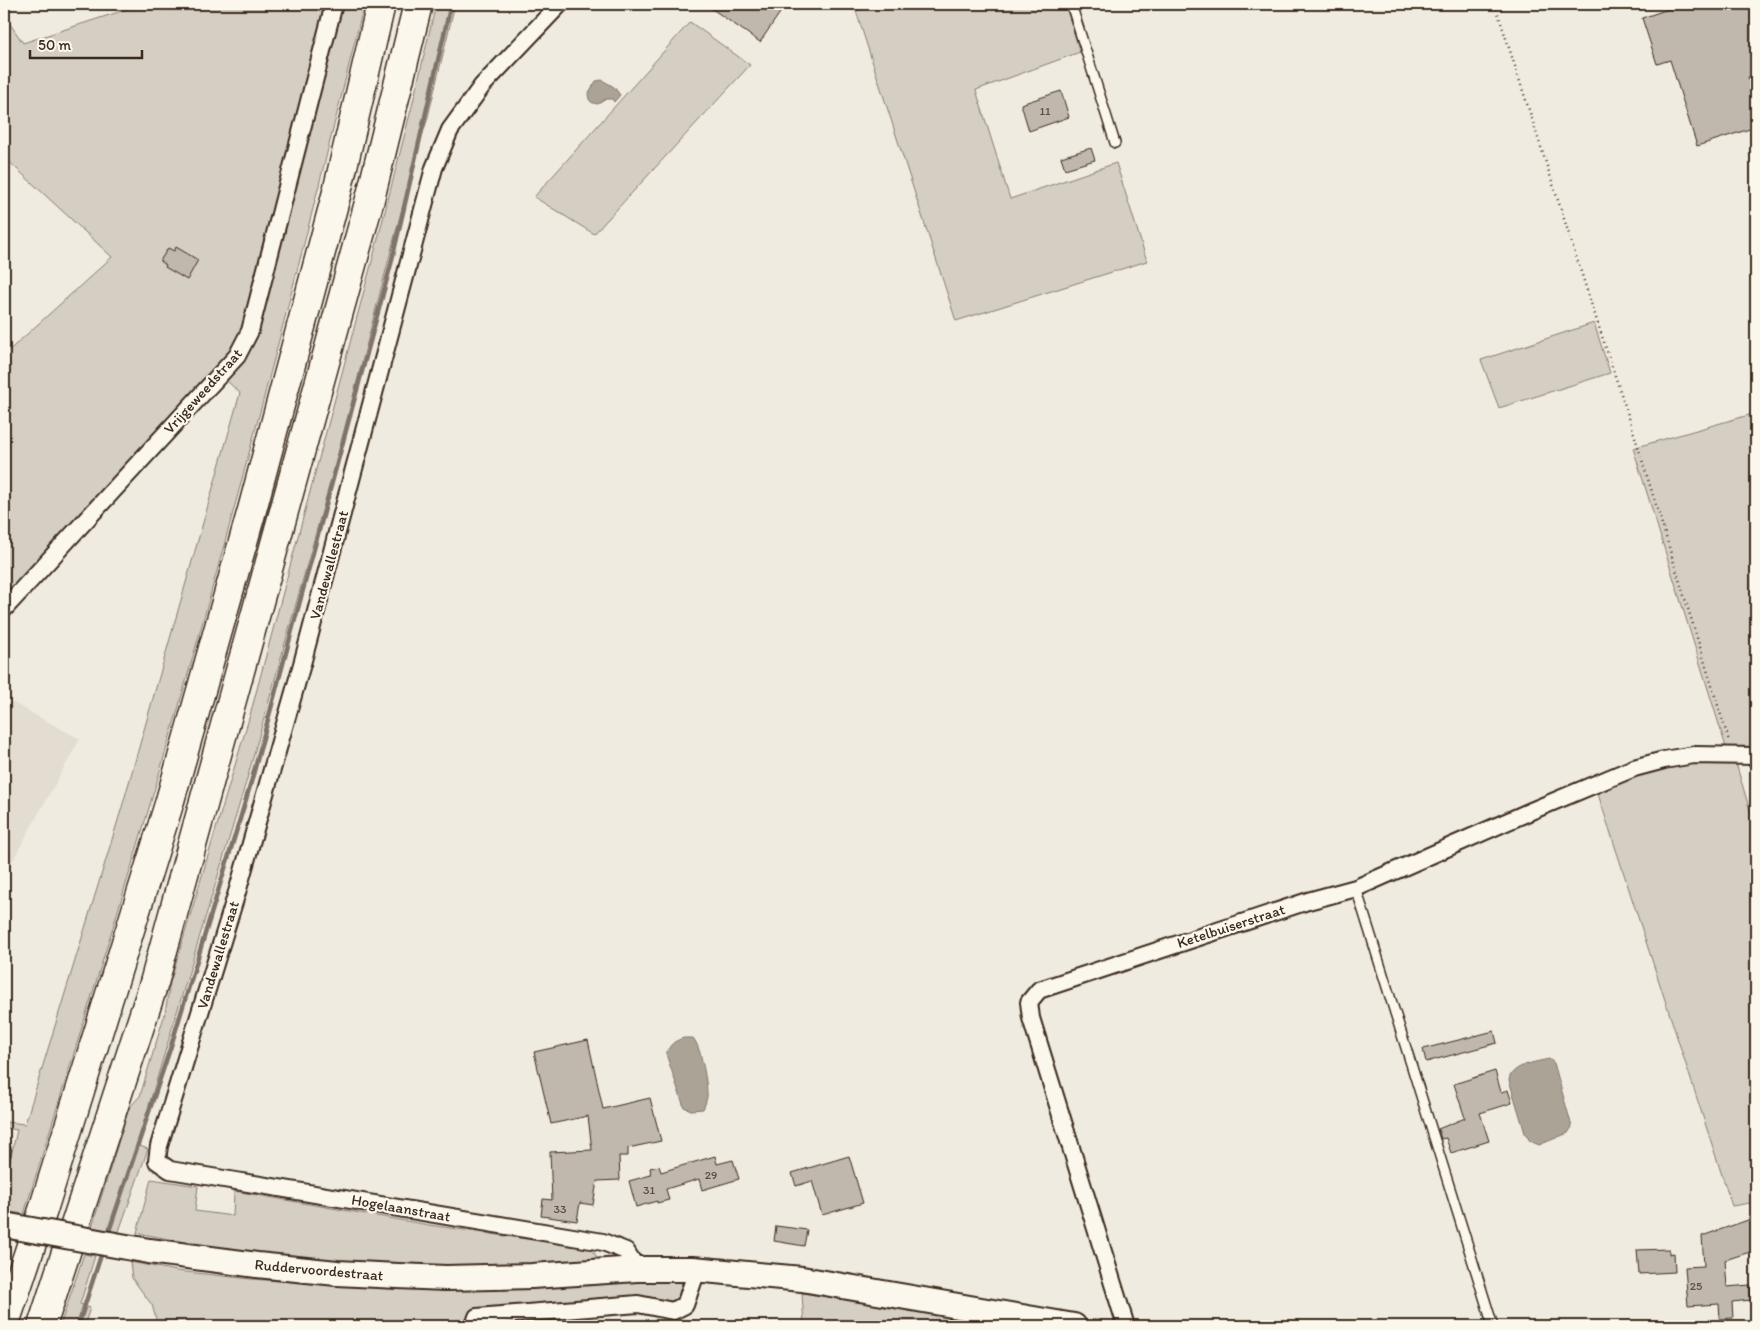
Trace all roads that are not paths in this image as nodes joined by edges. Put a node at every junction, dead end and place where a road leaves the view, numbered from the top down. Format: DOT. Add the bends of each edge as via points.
graph roads {
  1 [pos="334,4"];
  2 [pos="381,4"];
  3 [pos="418,4"];
  4 [pos="560,4"];
  5 [pos="1071,4"];
  6 [pos="1115,143"];
  7 [pos="4,609"];
  8 [pos="1756,756"];
  9 [pos="1356,888"];
  10 [pos="4,1147"];
  11 [pos="157,1161"];
  12 [pos="4,1163"];
  13 [pos="4,1225"];
  14 [pos="637,1269"];
  15 [pos="693,1269"];
  16 [pos="4,1326"];
  17 [pos="42,1326"];
  18 [pos="474,1326"];
  19 [pos="1074,1326"];
  20 [pos="1126,1326"];
  21 [pos="1494,1326"];
  1 -- 7 [label="street, Vrijgeweedstraat" via="250,332 244,344 237,356"];
  2 -- 16 [label="highway" via="337,192 169,804"];
  3 -- 17 [label="highway" via="370,199 154,984"];
  4 -- 11 [label="street, Vandewallestraat" via="482,86 450,130 434,168 302,664"];
  5 -- 6 [label="lane"];
  8 -- 9 [label="street, Ketelbuiserstraat" via="1694,755 1634,768"];
  9 -- 20 [label="street, Ketelbuiserstraat" via="1045,986 1031,999 1031,1018"];
  9 -- 21 [label="lane"];
  10 -- 12 [label="lane"];
  11 -- 14 [label="street, Hogelaanstraat" via="170,1170 603,1242 626,1251"];
  13 -- 14 [label="street, Ruddervoordestraat, bridge" via="149,1251 337,1273 532,1276"];
  14 -- 15 [label="street, Ruddervoordestraat"];
  15 -- 18 [label="street" via="694,1279 685,1305 673,1310 638,1304 477,1317"];
  15 -- 19 [label="street, Ruddervoordestraat" via="802,1279"];
}
